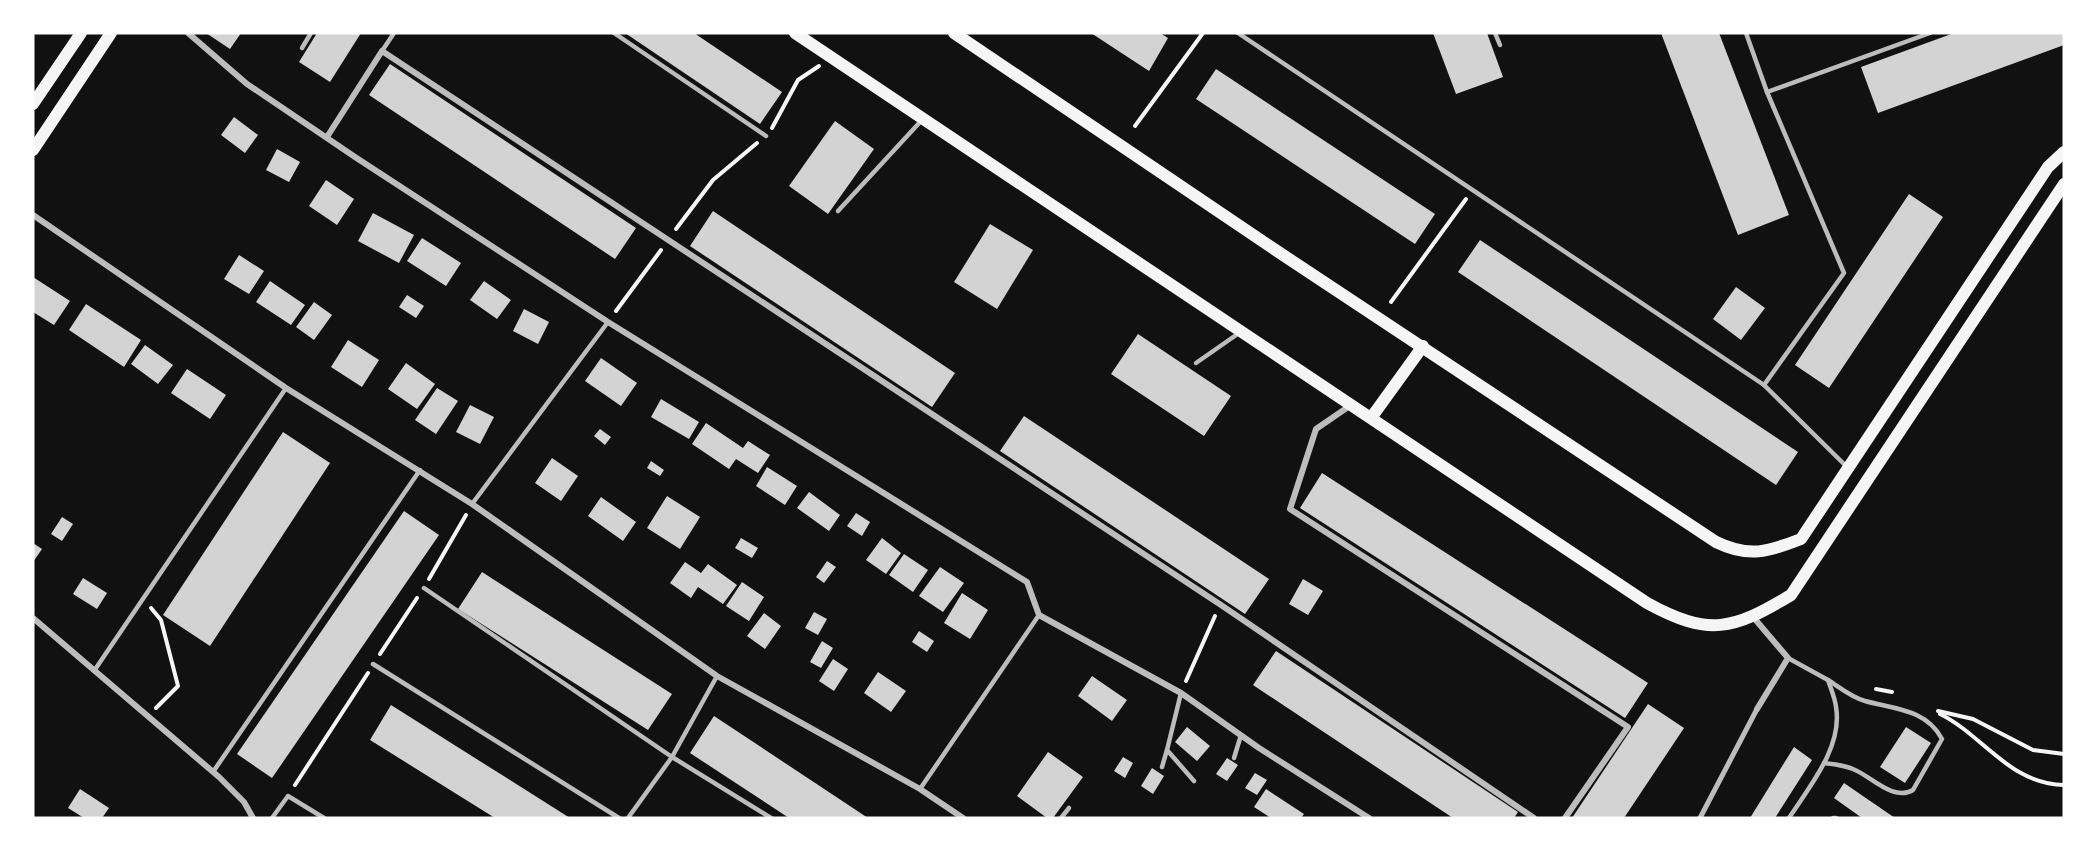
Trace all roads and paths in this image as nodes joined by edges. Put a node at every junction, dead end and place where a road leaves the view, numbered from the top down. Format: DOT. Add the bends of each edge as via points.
graph roads {
  1 [pos="81,33"];
  2 [pos="111,33"];
  3 [pos="188,33"];
  4 [pos="311,33"];
  5 [pos="394,33"];
  6 [pos="614,33"];
  7 [pos="795,33"];
  8 [pos="954,33"];
  9 [pos="1203,33"];
  10 [pos="1238,33"];
  11 [pos="1496,33"];
  12 [pos="1746,33"];
  13 [pos="1930,33"];
  14 [pos="1500,45"];
  15 [pos="302,48"];
  16 [pos="382,51"];
  17 [pos="832,58"];
  18 [pos="1767,92"];
  19 [pos="33,104"];
  20 [pos="923,119"];
  21 [pos="1135,126"];
  22 [pos="766,136"];
  23 [pos="327,137"];
  24 [pos="33,150"];
  25 [pos="2064,152"];
  26 [pos="2064,184"];
  27 [pos="1471,191"];
  28 [pos="837,211"];
  29 [pos="33,215"];
  30 [pos="668,240"];
  31 [pos="1391,302"];
  32 [pos="608,322"];
  33 [pos="1242,332"];
  34 [pos="1423,346"];
  35 [pos="1196,363"];
  36 [pos="1764,385"];
  37 [pos="286,388"];
  38 [pos="1352,405"];
  39 [pos="1371,418"];
  40 [pos="1848,468"];
  41 [pos="420,470"];
  42 [pos="472,504"];
  43 [pos="424,588"];
  44 [pos="143,597"];
  45 [pos="1221,605"];
  46 [pos="1039,615"];
  47 [pos="33,618"];
  48 [pos="1754,618"];
  49 [pos="1788,658"];
  50 [pos="374,664"];
  51 [pos="94,671"];
  52 [pos="717,676"];
  53 [pos="1828,680"];
  54 [pos="1181,693"];
  55 [pos="1756,709"];
  56 [pos="1932,710"];
  57 [pos="148,716"];
  58 [pos="1241,735"];
  59 [pos="1167,750"];
  60 [pos="2064,754"];
  61 [pos="672,757"];
  62 [pos="1234,758"];
  63 [pos="1824,763"];
  64 [pos="1162,767"];
  65 [pos="213,772"];
  66 [pos="1194,782"];
  67 [pos="920,789"];
  68 [pos="288,796"];
  69 [pos="1068,808"];
  70 [pos="253,818"];
  71 [pos="272,818"];
  72 [pos="324,818"];
  73 [pos="619,818"];
  74 [pos="628,818"];
  75 [pos="771,818"];
  76 [pos="963,818"];
  77 [pos="1061,818"];
  78 [pos="1370,818"];
  79 [pos="1534,818"];
  80 [pos="1565,818"];
  81 [pos="1700,818"];
  82 [pos="1789,818"];
  1 -- 19 [label="main road"];
  2 -- 24 [label="main road"];
  3 -- 23 [label="street" via="247,84"];
  4 -- 15 [label="lane"];
  5 -- 16 [label="lane"];
  6 -- 22 [label="lane"];
  7 -- 17 [label="main road"];
  8 -- 34 [label="main road"];
  9 -- 21 [label="path"];
  10 -- 27 [label="lane"];
  11 -- 14 [label="lane"];
  12 -- 18 [label="lane"];
  13 -- 18 [label="lane"];
  16 -- 23 [label="street"];
  16 -- 30 [label="street"];
  17 -- 20 [label="main road"];
  17 -- 22 [label="path" via="798,80"];
  18 -- 36 [label="lane" via="1844,273"];
  20 -- 28 [label="lane"];
  20 -- 33 [label="main road"];
  22 -- 30 [label="path" via="713,180"];
  23 -- 32 [label="street"];
  25 -- 40 [label="main road" via="2048,167"];
  26 -- 48 [label="main road" via="1791,595"];
  27 -- 31 [label="path"];
  27 -- 36 [label="lane"];
  29 -- 37 [label="street"];
  30 -- 32 [label="path"];
  30 -- 45 [label="street"];
  32 -- 42 [label="lane"];
  32 -- 46 [label="street" via="1027,582"];
  33 -- 35 [label="lane"];
  33 -- 38 [label="main road"];
  34 -- 39 [label="main road"];
  34 -- 40 [label="main road" via="1716,542 1734,550 1771,551 1801,539"];
  36 -- 40 [label="lane"];
  37 -- 41 [label="street"];
  37 -- 44 [label="lane"];
  38 -- 39 [label="main road"];
  38 -- 80 [label="street" via="1316,429 1290,509 1628,727"];
  39 -- 48 [label="main road" via="1676,619 1708,627"];
  41 -- 42 [label="street"];
  41 -- 65 [label="lane"];
  42 -- 43 [label="path"];
  42 -- 52 [label="street"];
  43 -- 50 [label="path"];
  43 -- 61 [label="lane"];
  44 -- 51 [label="lane"];
  44 -- 57 [label="path" via="160,620 178,686"];
  45 -- 54 [label="path"];
  45 -- 79 [label="street"];
  46 -- 54 [label="street"];
  46 -- 67 [label="lane"];
  47 -- 51 [label="street"];
  48 -- 49 [label="street"];
  49 -- 53 [label="lane"];
  49 -- 55 [label="street"];
  50 -- 68 [label="path"];
  50 -- 73 [label="lane"];
  51 -- 57 [label="street"];
  52 -- 61 [label="lane"];
  52 -- 67 [label="street"];
  53 -- 63 [label="lane" via="1837,709 1834,736"];
  53 -- 63 [label="lane" via="1862,701 1905,708 1935,727 1941,738 1913,790 1907,794 1898,794 1852,768"];
  54 -- 58 [label="street"];
  54 -- 59 [label="lane"];
  55 -- 81 [label="street"];
  56 -- 60 [label="path" via="1974,719 2033,750"];
  57 -- 65 [label="street"];
  58 -- 62 [label="lane"];
  58 -- 78 [label="street"];
  59 -- 64 [label="lane"];
  59 -- 66 [label="lane"];
  61 -- 74 [label="lane"];
  61 -- 75 [label="lane"];
  63 -- 82 [label="lane"];
  65 -- 70 [label="street" via="244,802"];
  67 -- 76 [label="street"];
  68 -- 71 [label="lane"];
  68 -- 72 [label="lane"];
  69 -- 77 [label="lane"];
}
